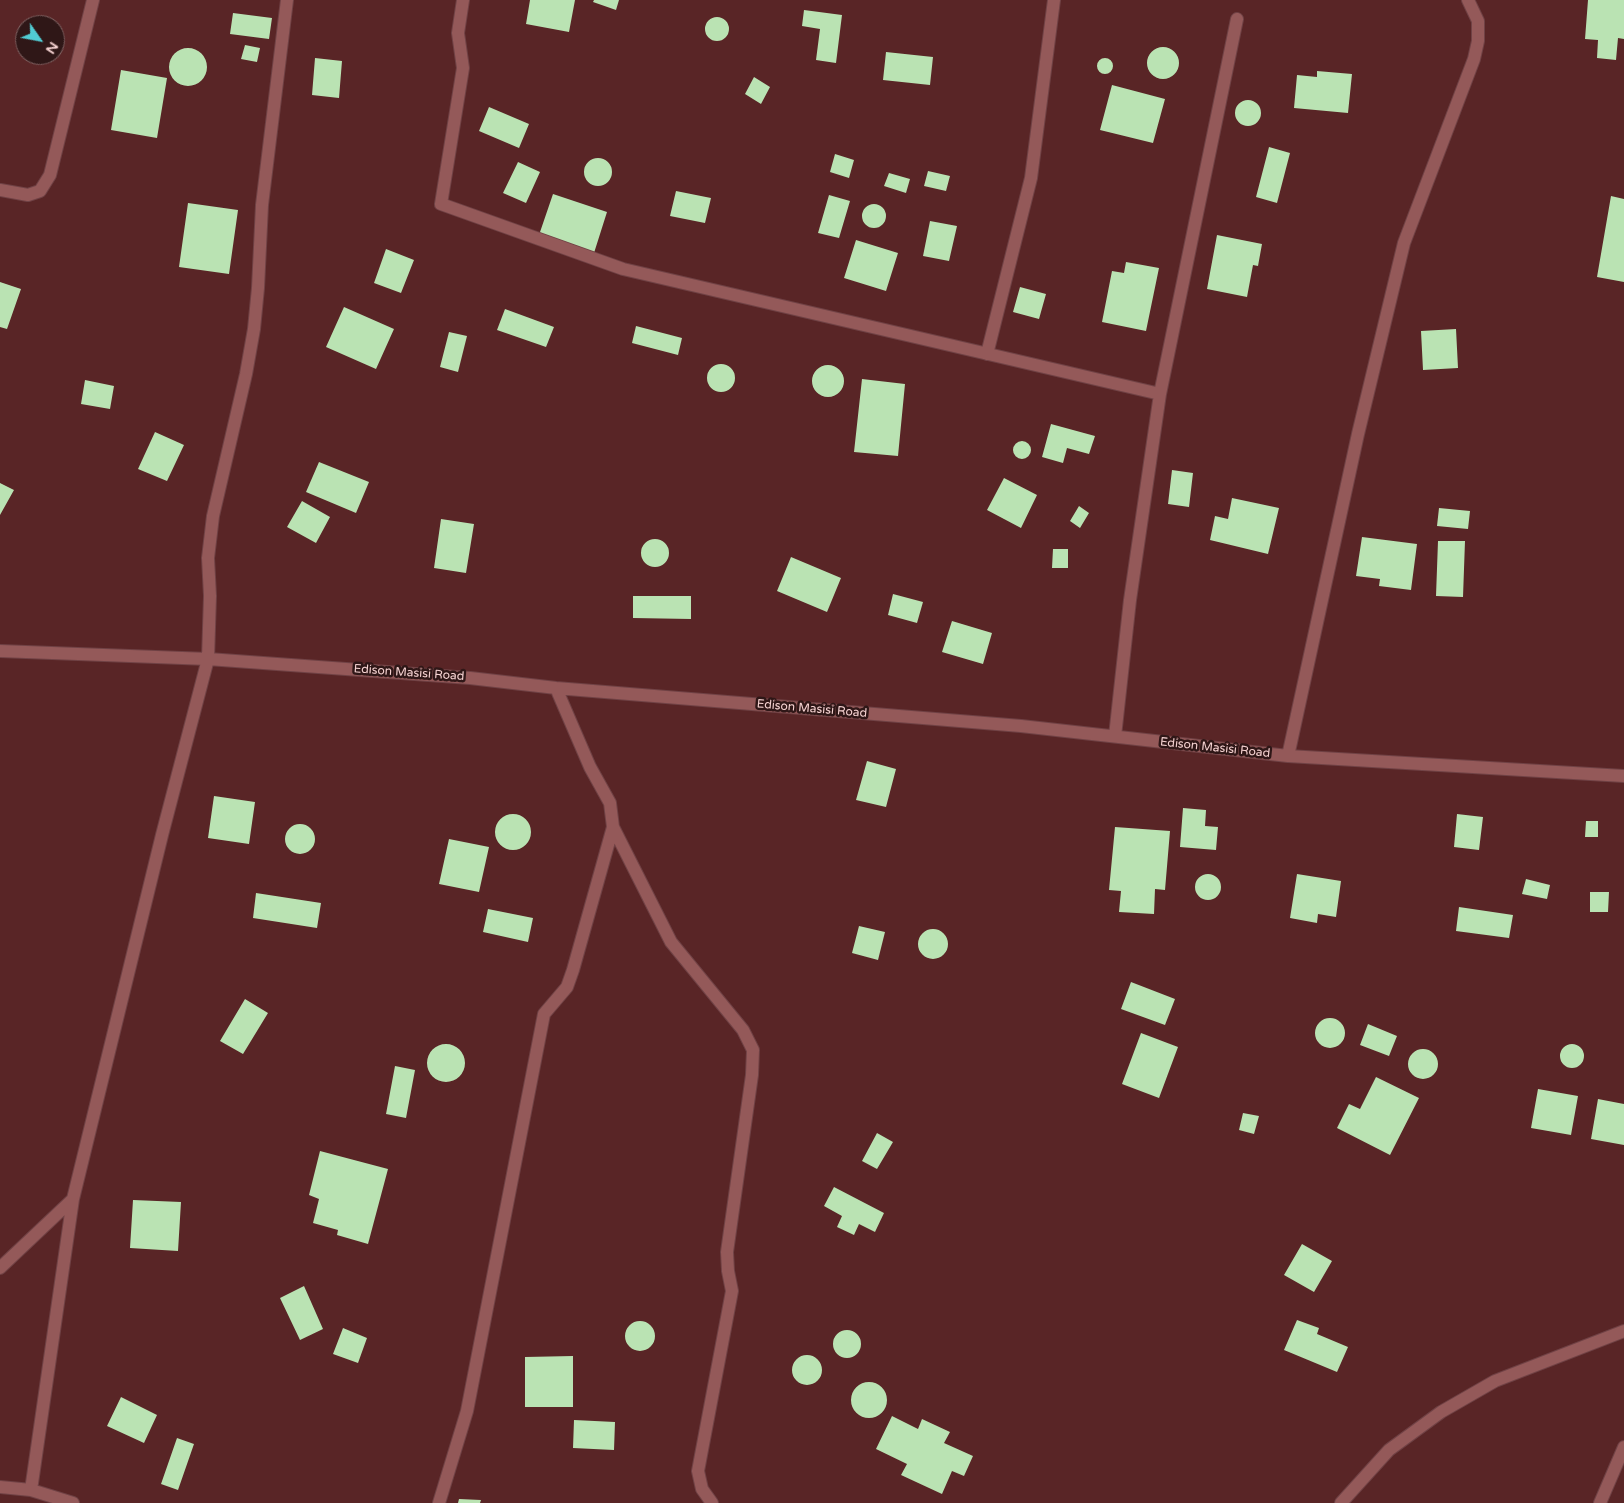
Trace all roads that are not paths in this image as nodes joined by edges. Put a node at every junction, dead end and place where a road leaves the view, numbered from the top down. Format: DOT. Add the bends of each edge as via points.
graph roads {
  1 [pos="93,0"];
  2 [pos="287,0"];
  3 [pos="463,0"];
  4 [pos="1054,0"];
  5 [pos="1468,0"];
  6 [pos="1236,19"];
  7 [pos="0,190"];
  8 [pos="987,354"];
  9 [pos="1160,394"];
  10 [pos="0,651"];
  11 [pos="208,659"];
  12 [pos="556,688"];
  13 [pos="1115,736"];
  14 [pos="1288,756"];
  15 [pos="1624,776"];
  16 [pos="613,827"];
  17 [pos="73,1199"];
  18 [pos="0,1268"];
  19 [pos="1624,1331"];
  20 [pos="1624,1447"];
  21 [pos="0,1487"];
  22 [pos="31,1490"];
  23 [pos="73,1503"];
  24 [pos="439,1503"];
  25 [pos="712,1503"];
  26 [pos="1341,1503"];
  27 [pos="1600,1503"];
  1 -- 7 [label="street" via="50,175 40,191 28,195"];
  2 -- 11 [label="street" via="262,205 254,329 213,516 208,558"];
  3 -- 8 [label="street" via="458,33 462,68 441,204 623,269"];
  4 -- 8 [label="street" via="1031,178"];
  5 -- 14 [label="street" via="1478,21 1474,59 1404,242 1358,434"];
  6 -- 9 [label="street"];
  8 -- 9 [label="street"];
  9 -- 13 [label="street" via="1130,600"];
  10 -- 11 [label="street, Edison Masisi Road"];
  11 -- 12 [label="street, Edison Masisi Road" via="470,678"];
  11 -- 17 [label="street"];
  12 -- 13 [label="street, Edison Masisi Road"];
  12 -- 16 [label="street" via="590,767 610,803"];
  13 -- 14 [label="street, Edison Masisi Road"];
  14 -- 15 [label="street, Edison Masisi Road"];
  16 -- 24 [label="street" via="574,970 567,987 544,1014 467,1412"];
  16 -- 25 [label="street" via="671,942 744,1030 753,1050 727,1252 732,1291 698,1471 702,1489"];
  17 -- 18 [label="street"];
  17 -- 22 [label="street"];
  19 -- 26 [label="street" via="1495,1381 1441,1412 1389,1450"];
  20 -- 27 [label="street"];
  21 -- 22 [label="street"];
  22 -- 23 [label="street"];
}
